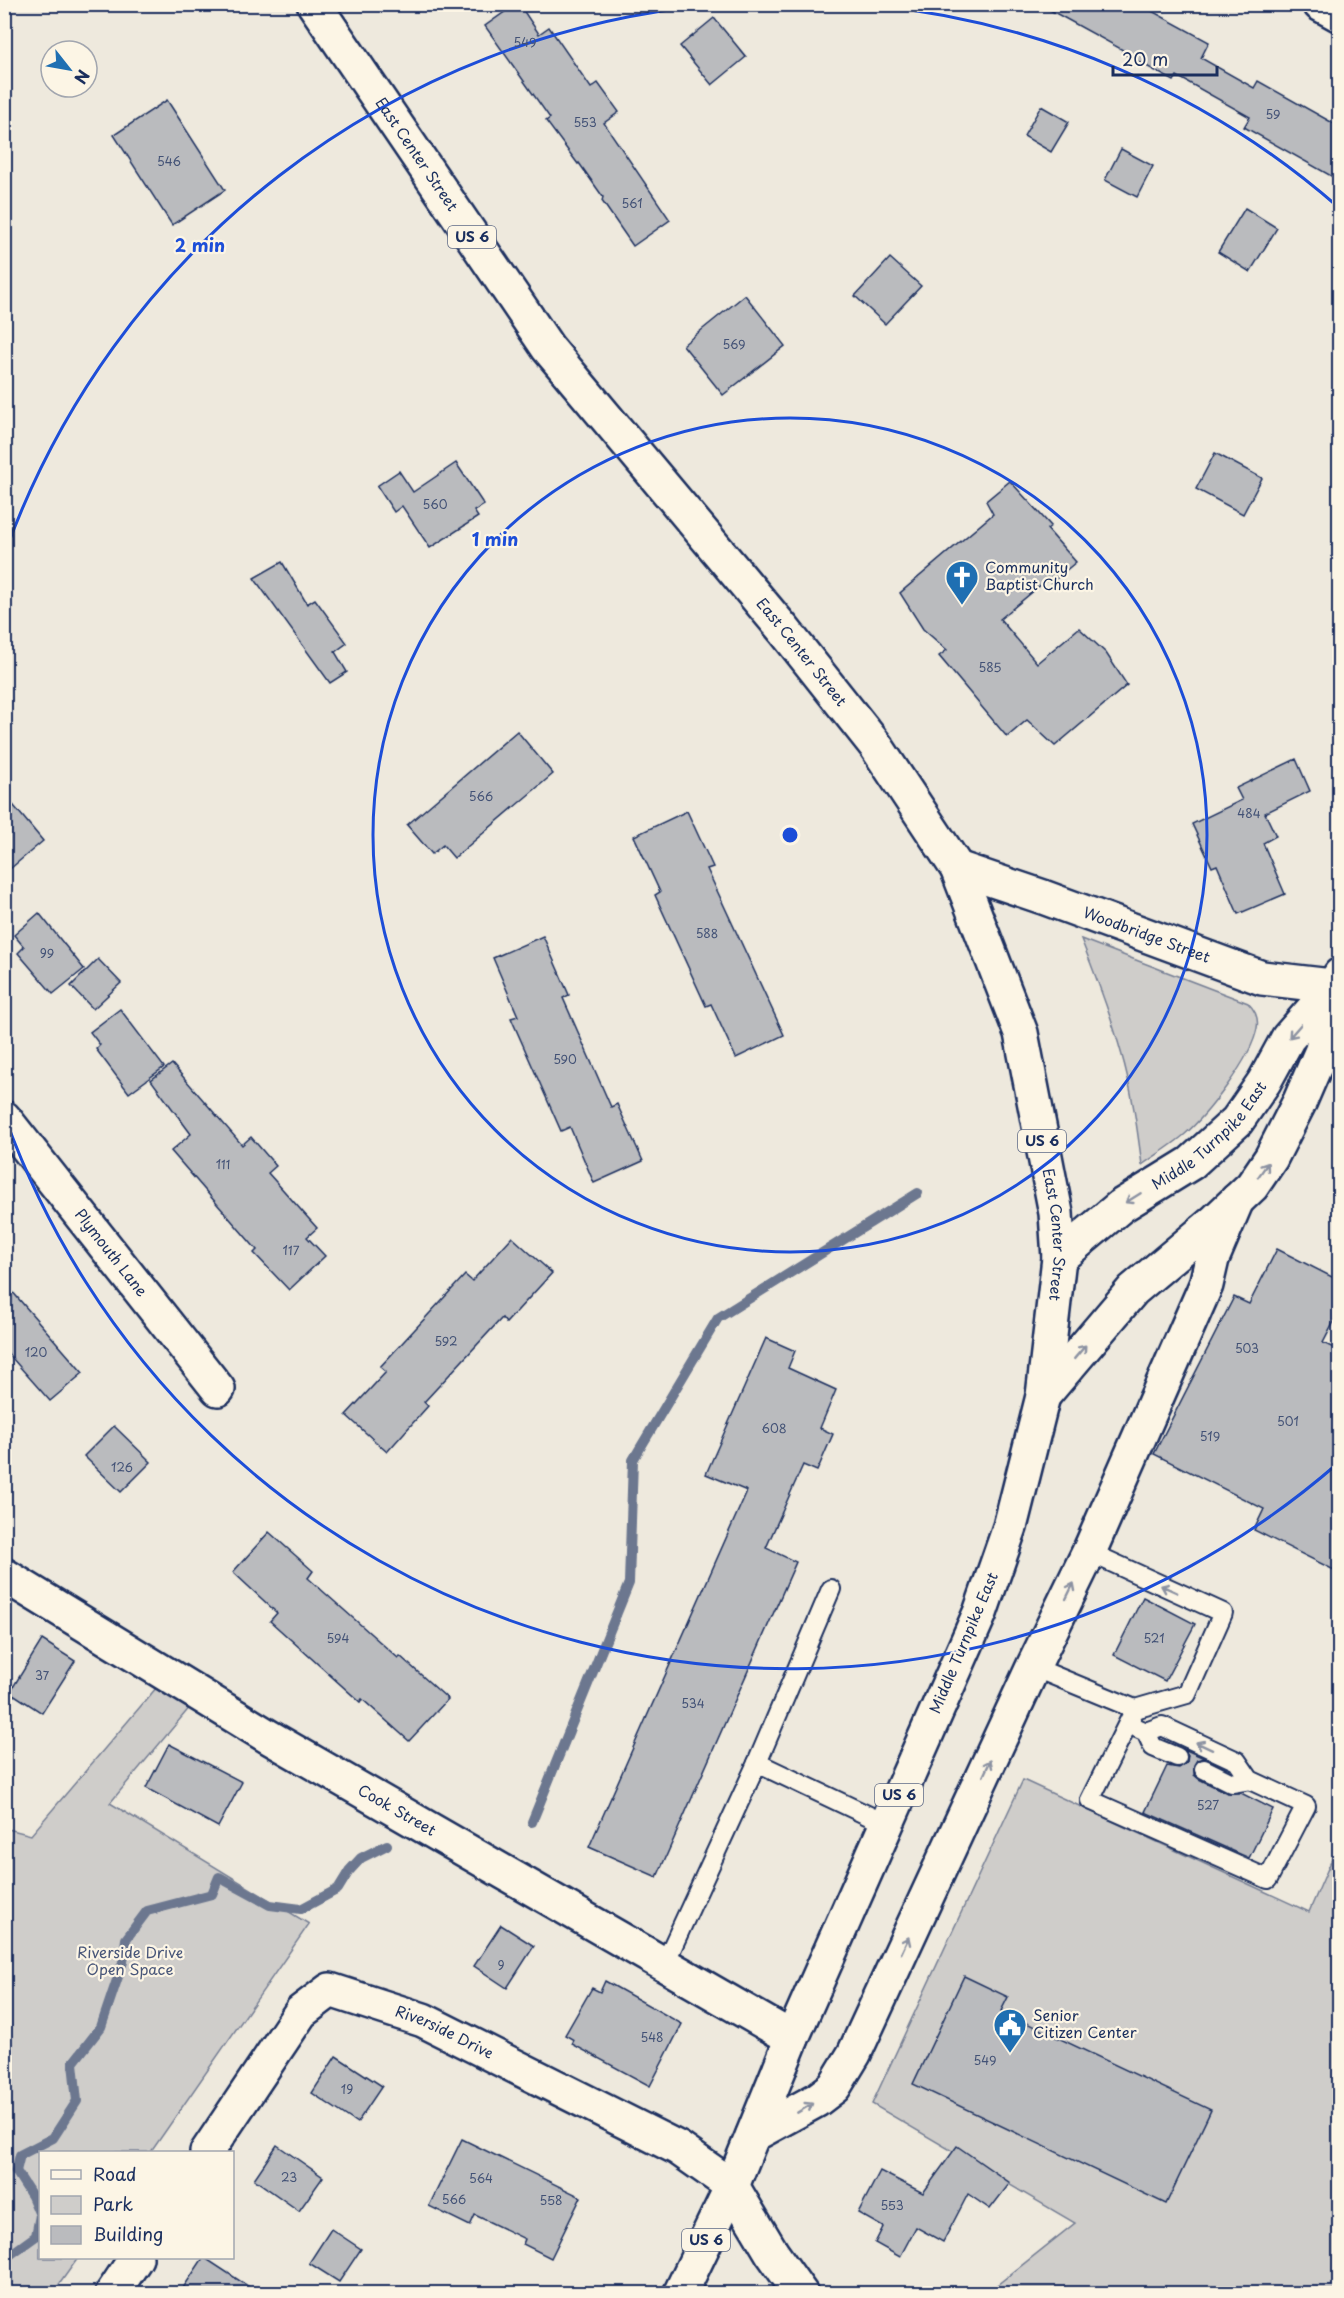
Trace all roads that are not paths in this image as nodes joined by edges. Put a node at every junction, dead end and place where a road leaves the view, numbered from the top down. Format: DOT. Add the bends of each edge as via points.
graph roads {
  1 [pos="314,4"];
  2 [pos="1320,4"];
  3 [pos="1340,15"];
  4 [pos="957,868"];
  5 [pos="1338,983"];
  6 [pos="4,1118"];
  7 [pos="1236,1200"];
  8 [pos="1059,1258"];
  9 [pos="218,1389"];
  10 [pos="1043,1396"];
  11 [pos="1089,1552"];
  12 [pos="4,1575"];
  13 [pos="831,1589"];
  14 [pos="1033,1666"];
  15 [pos="1131,1717"];
  16 [pos="1146,1732"];
  17 [pos="1177,1757"];
  18 [pos="757,1763"];
  19 [pos="1204,1769"];
  20 [pos="1250,1780"];
  21 [pos="886,1824"];
  22 [pos="664,1965"];
  23 [pos="792,2038"];
  24 [pos="753,2135"];
  25 [pos="208,2151"];
  26 [pos="732,2186"];
  27 [pos="135,2259"];
  28 [pos="112,2294"];
  29 [pos="680,2294"];
  30 [pos="801,2294"];
  1 -- 4 [label="main road, East Center Street / US 6" via="548,348 876,746"];
  2 -- 3 [label="main road"];
  4 -- 5 [label="main road, Woodbridge Street" via="1262,978"];
  4 -- 8 [label="main road, East Center Street / US 6" via="1021,1033 1056,1213"];
  7 -- 5 [label="main road, Middle Turnpike East, one-way" via="1252,1186 1271,1158 1300,1101 1322,1050"];
  5 -- 8 [label="main road, Middle Turnpike East, one-way" via="1288,1038 1237,1120 1191,1162 1121,1206"];
  6 -- 9 [label="main road, Plymouth Lane"];
  10 -- 7 [label="main road, Middle Turnpike East, one-way" via="1133,1290"];
  7 -- 11 [label="main road, Middle Turnpike East" via="1206,1285"];
  8 -- 10 [label="main road, East Center Street / US 6"];
  10 -- 21 [label="main road, Middle Turnpike East / US 6" via="1010,1527 980,1613"];
  14 -- 11 [label="main road, Middle Turnpike East, one-way"];
  15 -- 11 [label="lane, one-way" via="1187,1694 1223,1613"];
  12 -- 22 [label="main road, Cook Street" via="269,1737"];
  13 -- 18 [label="lane"];
  14 -- 15 [label="lane"];
  24 -- 14 [label="main road, Middle Turnpike East, one-way" via="834,2087 855,2054"];
  15 -- 16 [label="lane"];
  15 -- 20 [label="lane" via="1090,1800 1268,1879 1305,1806"];
  16 -- 17 [label="lane" via="1153,1747"];
  20 -- 16 [label="lane, one-way" via="1237,1761 1194,1741 1161,1726"];
  18 -- 21 [label="lane"];
  18 -- 22 [label="lane"];
  19 -- 20 [label="lane" via="1232,1783"];
  21 -- 23 [label="main road, Middle Turnpike East / US 6"];
  22 -- 23 [label="main road, Cook Street"];
  23 -- 24 [label="main road, Middle Turnpike East / US 6"];
  24 -- 26 [label="main road, Middle Turnpike East / US 6"];
  25 -- 26 [label="main road, Riverside Drive" via="301,2012 330,1990 423,2020 678,2148"];
  26 -- 29 [label="main road, Middle Turnpike East / US 6"];
  26 -- 30 [label="main road" via="771,2253"];
  27 -- 28 [label="main road"];
}
